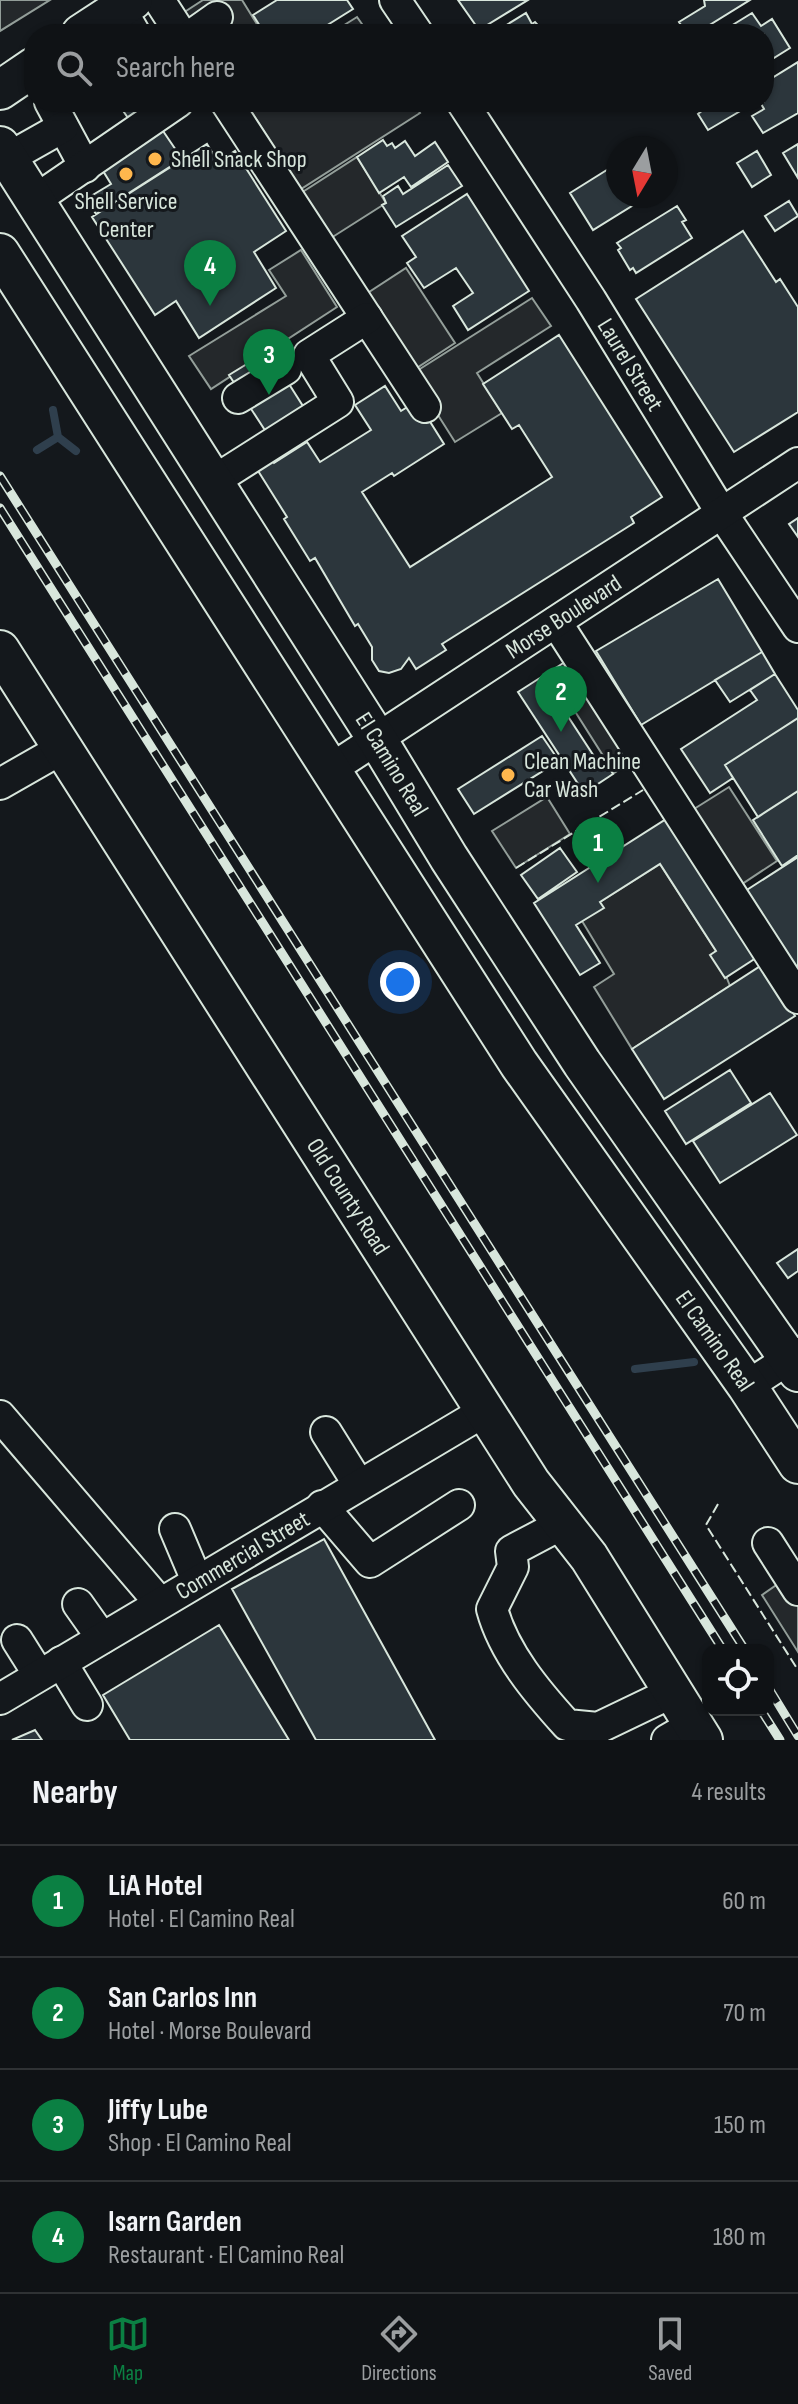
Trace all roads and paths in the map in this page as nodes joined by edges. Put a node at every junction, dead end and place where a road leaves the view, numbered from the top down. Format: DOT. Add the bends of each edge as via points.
graph roads {
  1 [pos="159,0"];
  2 [pos="395,0"];
  3 [pos="129,14"];
  4 [pos="105,24"];
  5 [pos="175,24"];
  6 [pos="411,24"];
  7 [pos="24,75"];
  8 [pos="0,90"];
  9 [pos="164,112"];
  10 [pos="233,112"];
  11 [pos="469,112"];
  12 [pos="57,115"];
  13 [pos="4,152"];
  14 [pos="85,167"];
  15 [pos="35,200"];
  16 [pos="0,253"];
  17 [pos="367,318"];
  18 [pos="286,369"];
  19 [pos="238,398"];
  20 [pos="425,407"];
  21 [pos="798,463"];
  22 [pos="212,482"];
  23 [pos="721,512"];
  24 [pos="556,622"];
  25 [pos="798,627"];
  26 [pos="0,650"];
  27 [pos="377,739"];
  28 [pos="63,748"];
  29 [pos="331,769"];
  30 [pos="0,784"];
  31 [pos="798,998"];
  32 [pos="795,1361"];
  33 [pos="747,1386"];
  34 [pos="485,1411"];
  35 [pos="0,1416"];
  36 [pos="326,1432"];
  37 [pos="798,1464"];
  38 [pos="359,1485"];
  39 [pos="459,1505"];
  40 [pos="322,1506"];
  41 [pos="562,1524"];
  42 [pos="175,1529"];
  43 [pos="768,1543"];
  44 [pos="197,1581"];
  45 [pos="798,1590"];
  46 [pos="160,1603"];
  47 [pos="78,1604"];
  48 [pos="102,1638"];
  49 [pos="17,1640"];
  50 [pos="50,1669"];
  51 [pos="673,1692"];
  52 [pos="0,1699"];
  53 [pos="87,1705"];
  54 [pos="688,1735"];
  1 -- 5 [label="street"];
  2 -- 6 [label="street"];
  3 -- 4 [label="main road"];
  7 -- 8 [label="main road"];
  9 -- 14 [label="street"];
  10 -- 17 [label="street"];
  11 -- 23 [label="street, Laurel Street"];
  12 -- 13 [label="street"];
  12 -- 14 [label="street"];
  13 -- 15 [label="main road, El Camino Real"];
  14 -- 15 [label="street"];
  15 -- 22 [label="main road, El Camino Real"];
  16 -- 29 [label="main road, El Camino Real"];
  17 -- 20 [label="street"];
  17 -- 22 [label="street" via="309,355 338,402"];
  18 -- 19 [label="street"];
  21 -- 23 [label="street, Morse Boulevard"];
  22 -- 27 [label="main road, El Camino Real"];
  23 -- 24 [label="street, Morse Boulevard"];
  23 -- 25 [label="street, Laurel Street"];
  24 -- 27 [label="street, Morse Boulevard"];
  24 -- 31 [label="street"];
  26 -- 28 [label="main road, Old County Road"];
  27 -- 29 [label="street, Morse Boulevard"];
  27 -- 32 [label="main road, El Camino Real" via="582,1063"];
  28 -- 30 [label="street"];
  28 -- 34 [label="main road, Old County Road"];
  29 -- 33 [label="main road, El Camino Real" via="519,1064"];
  32 -- 33 [label="street"];
  33 -- 37 [label="main road, El Camino Real"];
  34 -- 38 [label="street, Commercial Street"];
  34 -- 41 [label="main road, Old County Road"];
  35 -- 46 [label="street"];
  36 -- 38 [label="street"];
  38 -- 40 [label="street, Commercial Street"];
  39 -- 40 [label="street" via="370,1562"];
  40 -- 44 [label="street, Commercial Street"];
  41 -- 51 [label="main road, Old County Road" via="589,1557"];
  41 -- 51 [label="street" via="511,1551 513,1567 492,1609 498,1631 567,1725 598,1728"];
  42 -- 44 [label="street"];
  43 -- 45 [label="street"];
  44 -- 46 [label="street, Commercial Street"];
  46 -- 48 [label="street, Commercial Street"];
  47 -- 48 [label="street"];
  48 -- 50 [label="street, Commercial Street"];
  49 -- 50 [label="street"];
  50 -- 52 [label="street, Commercial Street"];
  50 -- 53 [label="street"];
  51 -- 54 [label="main road, Old County Road"];
}
